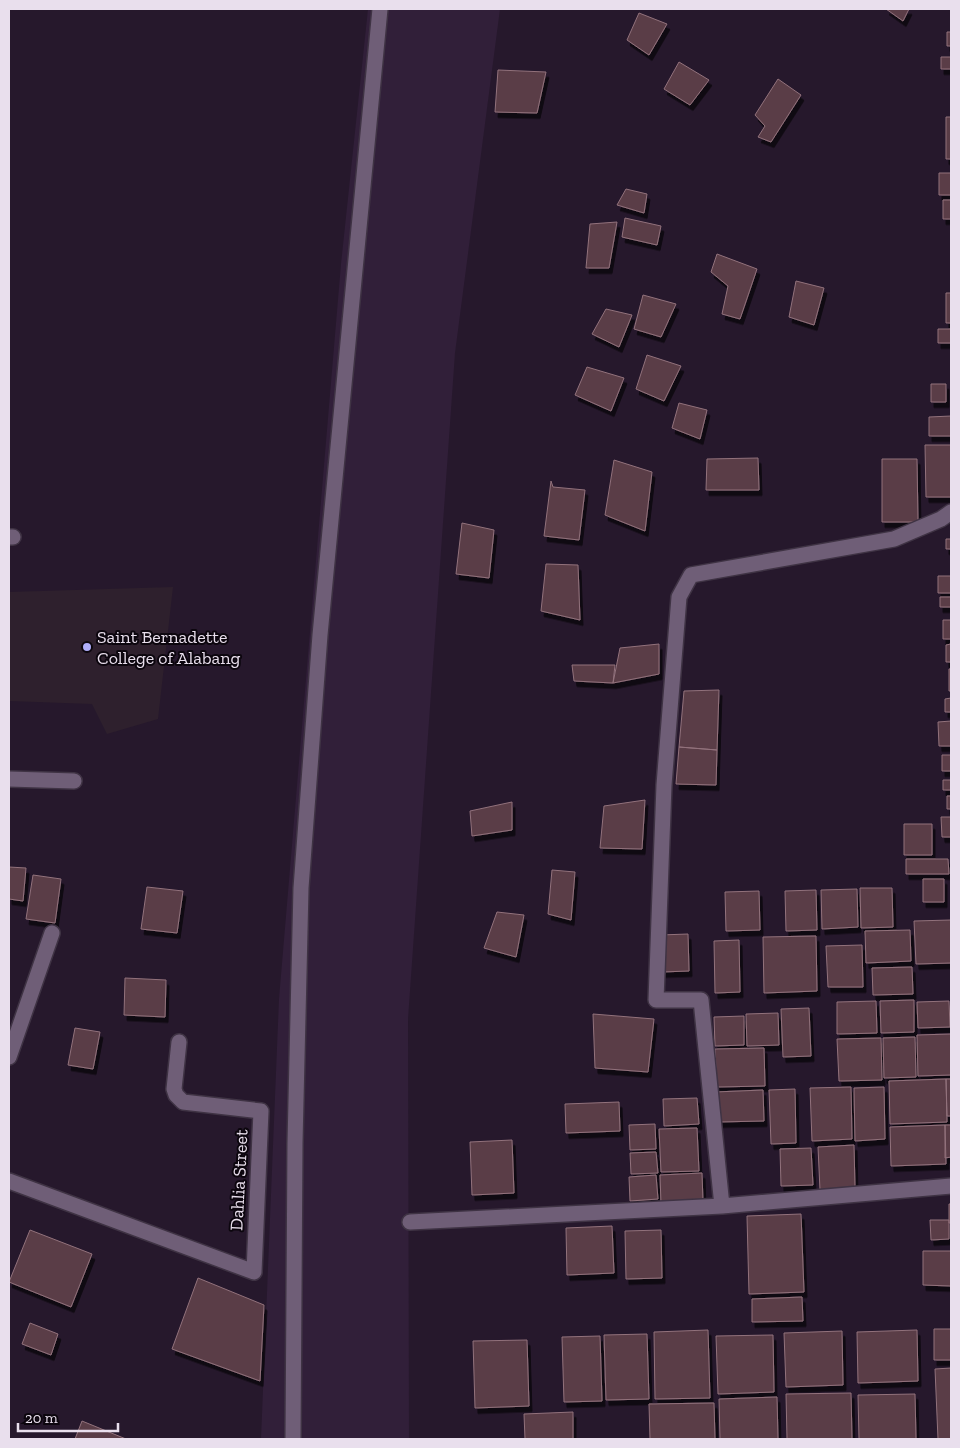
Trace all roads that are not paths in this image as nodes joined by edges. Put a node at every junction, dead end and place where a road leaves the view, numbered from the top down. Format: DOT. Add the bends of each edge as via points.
graph roads {
  1 [pos="380,9"];
  2 [pos="951,512"];
  3 [pos="9,779"];
  4 [pos="74,780"];
  5 [pos="52,933"];
  6 [pos="179,1042"];
  7 [pos="9,1057"];
  8 [pos="9,1181"];
  9 [pos="951,1186"];
  10 [pos="722,1206"];
  11 [pos="410,1222"];
  12 [pos="293,1439"];
  1 -- 12 [label="street" via="320,635 301,888"];
  2 -- 10 [label="street" via="894,540 691,575 679,597 664,786 656,1000 701,1000"];
  3 -- 4 [label="street"];
  5 -- 7 [label="street"];
  6 -- 8 [label="street, Dahlia Street" via="174,1089 183,1102 261,1111 254,1272"];
  9 -- 10 [label="street"];
  10 -- 11 [label="street"];
}
